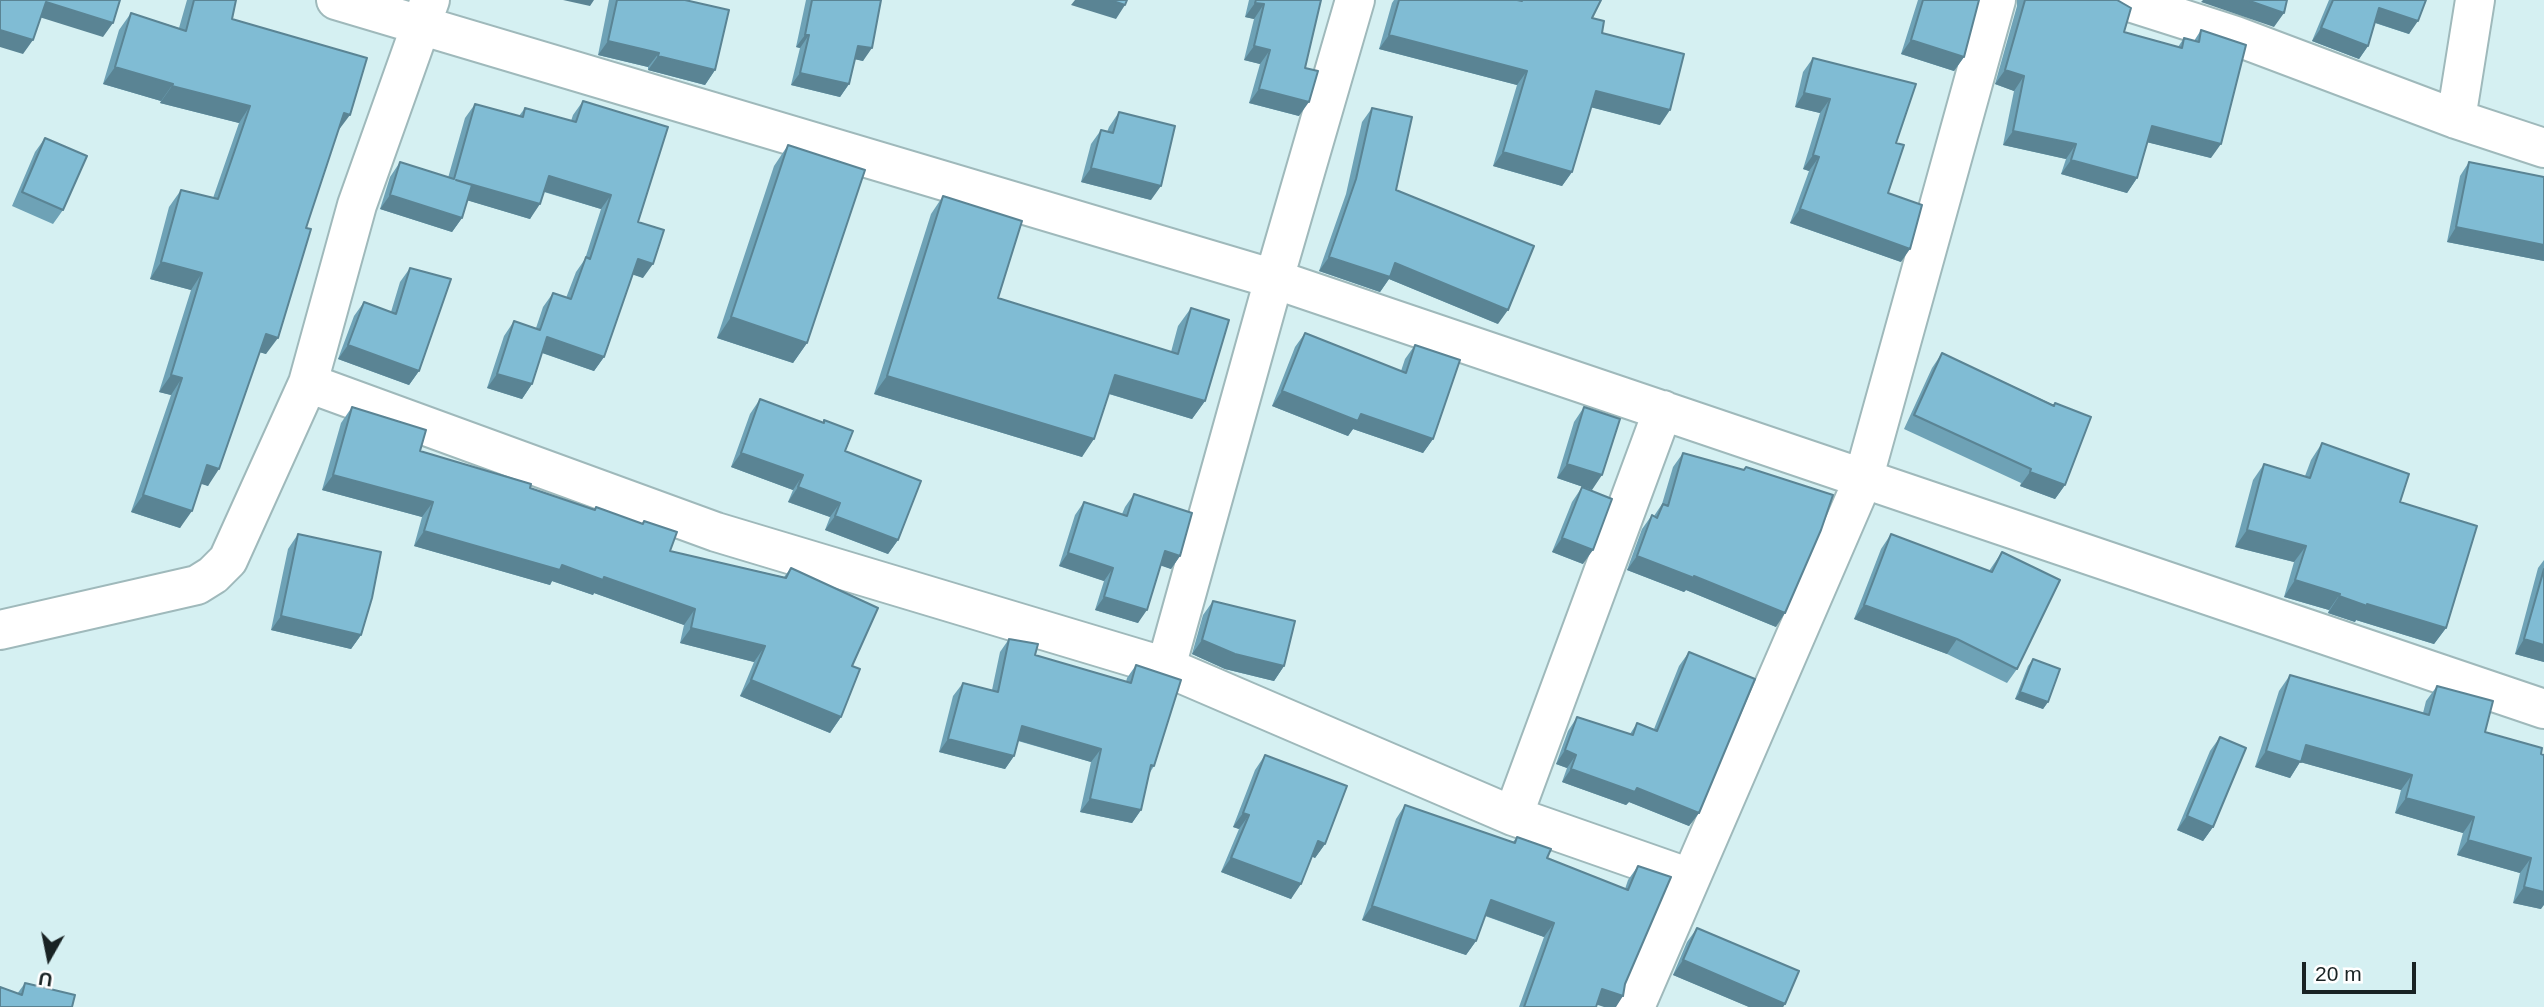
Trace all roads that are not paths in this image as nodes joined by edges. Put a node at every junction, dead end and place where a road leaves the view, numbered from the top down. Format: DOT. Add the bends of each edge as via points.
graph roads {
  1 [pos="335,0"];
  2 [pos="1355,0"];
  3 [pos="1996,0"];
  4 [pos="2123,0"];
  5 [pos="2475,0"];
  6 [pos="425,13"];
  7 [pos="2456,119"];
  8 [pos="2544,148"];
  9 [pos="1274,279"];
  10 [pos="308,383"];
  11 [pos="1663,410"];
  12 [pos="1863,480"];
  13 [pos="0,631"];
  14 [pos="1166,667"];
  15 [pos="2544,709"];
  16 [pos="1513,816"];
  17 [pos="1690,878"];
  18 [pos="1635,1007"];
  1 -- 6 [label="street"];
  2 -- 9 [label="street"];
  3 -- 12 [label="street"];
  4 -- 7 [label="street" via="2233,35"];
  5 -- 7 [label="street"];
  6 -- 9 [label="street"];
  6 -- 10 [label="street" via="357,205"];
  7 -- 8 [label="street"];
  9 -- 11 [label="street"];
  9 -- 14 [label="street"];
  10 -- 13 [label="street" via="228,560 213,575 197,585"];
  10 -- 14 [label="street" via="716,532"];
  11 -- 12 [label="street"];
  11 -- 16 [label="street"];
  12 -- 15 [label="street"];
  12 -- 17 [label="street"];
  14 -- 16 [label="street"];
  16 -- 17 [label="street"];
  17 -- 18 [label="street"];
}
